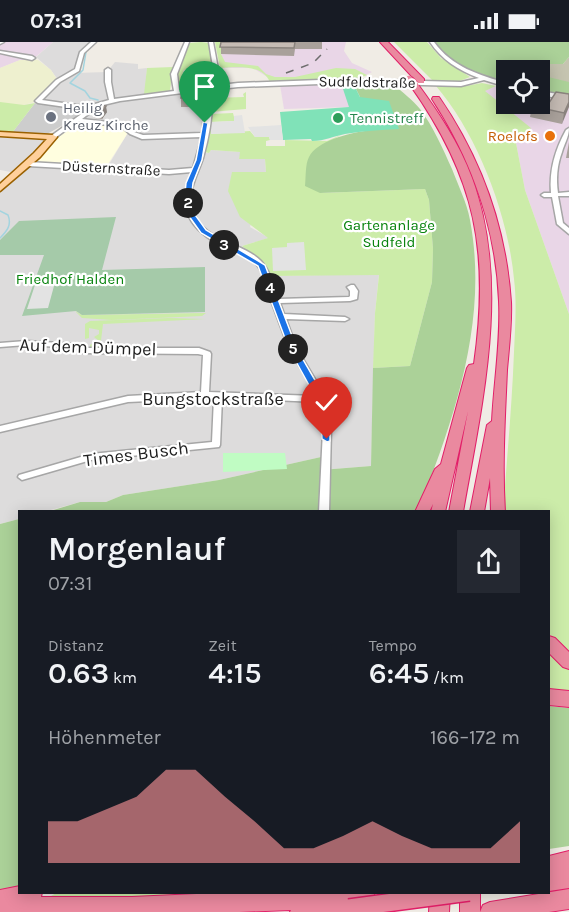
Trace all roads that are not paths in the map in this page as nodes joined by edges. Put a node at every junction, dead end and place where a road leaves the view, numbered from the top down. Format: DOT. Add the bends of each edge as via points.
graph roads {
  1 [pos="94,42"];
  2 [pos="188,42"];
  3 [pos="211,42"];
  4 [pos="374,42"];
  5 [pos="384,42"];
  6 [pos="432,42"];
  7 [pos="0,52"];
  8 [pos="32,58"];
  9 [pos="108,70"];
  10 [pos="484,78"];
  11 [pos="496,82"];
  12 [pos="417,83"];
  13 [pos="219,87"];
  14 [pos="208,89"];
  15 [pos="177,93"];
  16 [pos="550,95"];
  17 [pos="569,98"];
  18 [pos="112,100"];
  19 [pos="92,109"];
  20 [pos="79,120"];
  21 [pos="569,130"];
  22 [pos="0,134"];
  23 [pos="204,135"];
  24 [pos="53,137"];
  25 [pos="561,146"];
  26 [pos="569,147"];
  27 [pos="28,164"];
  28 [pos="194,170"];
  29 [pos="0,188"];
  30 [pos="554,194"];
  31 [pos="569,194"];
  32 [pos="544,195"];
  33 [pos="569,231"];
  34 [pos="351,287"];
  35 [pos="274,301"];
  36 [pos="281,316"];
  37 [pos="345,319"];
  38 [pos="482,341"];
  39 [pos="0,345"];
  40 [pos="501,382"];
  41 [pos="205,395"];
  42 [pos="218,395"];
  43 [pos="321,399"];
  44 [pos="0,429"];
  45 [pos="216,445"];
  46 [pos="451,448"];
  47 [pos="220,455"];
  48 [pos="22,477"];
  49 [pos="497,509"];
  50 [pos="324,510"];
  51 [pos="423,510"];
  52 [pos="438,510"];
  53 [pos="456,510"];
  54 [pos="477,510"];
  55 [pos="550,644"];
  56 [pos="569,662"];
  57 [pos="550,698"];
  58 [pos="569,699"];
  59 [pos="569,861"];
  60 [pos="550,865"];
  61 [pos="569,878"];
  62 [pos="550,881"];
  63 [pos="25,894"];
  64 [pos="255,894"];
  65 [pos="387,894"];
  66 [pos="414,894"];
  67 [pos="431,894"];
  68 [pos="440,894"];
  69 [pos="470,894"];
  70 [pos="354,898"];
  71 [pos="569,899"];
  72 [pos="0,900"];
  73 [pos="306,906"];
  74 [pos="0,907"];
  75 [pos="386,912"];
  76 [pos="413,912"];
  77 [pos="439,912"];
  78 [pos="470,912"];
  79 [pos="494,912"];
  1 -- 19 [label="street" via="82,52 77,70 58,81 38,101"];
  2 -- 15 [label="street" via="174,74"];
  3 -- 13 [label="street"];
  4 -- 12 [label="highway"];
  5 -- 12 [label="highway"];
  6 -- 10 [label="street" via="449,61"];
  7 -- 8 [label="street"];
  9 -- 18 [label="street"];
  10 -- 11 [label="street"];
  10 -- 13 [label="street, Sudfeldstraße" via="461,84 346,81"];
  12 -- 38 [label="highway" via="449,136 473,194 484,256"];
  12 -- 40 [label="highway" via="449,117 483,188 495,231 505,302"];
  13 -- 14 [label="street, Sudfeldstraße"];
  14 -- 15 [label="street, Sudfeldstraße"];
  14 -- 23 [label="street"];
  15 -- 18 [label="street, Sudfeldstraße"];
  16 -- 17 [label="street"];
  18 -- 19 [label="street, Sudfeldstraße"];
  19 -- 20 [label="street, Sudfeldstraße"];
  20 -- 23 [label="street" via="124,125 142,137"];
  20 -- 24 [label="street, Sudfeldstraße"];
  21 -- 25 [label="street"];
  22 -- 24 [label="main road"];
  23 -- 28 [label="street"];
  24 -- 27 [label="main road"];
  25 -- 26 [label="street"];
  25 -- 30 [label="street" via="554,164"];
  27 -- 28 [label="street, Düsternstraße"];
  27 -- 29 [label="main road"];
  28 -- 35 [label="street" via="188,202 194,219 209,236 262,265"];
  30 -- 31 [label="street"];
  30 -- 32 [label="street"];
  30 -- 33 [label="street" via="560,224"];
  34 -- 35 [label="street" via="354,297 350,299"];
  35 -- 36 [label="street"];
  36 -- 37 [label="street"];
  36 -- 43 [label="street" via="299,362"];
  38 -- 46 [label="highway"];
  38 -- 53 [label="highway"];
  39 -- 41 [label="street, Auf dem Dümpel" via="199,351 207,354 208,360"];
  40 -- 49 [label="highway"];
  40 -- 54 [label="highway"];
  41 -- 42 [label="street, Bungstockstraße"];
  41 -- 44 [label="street, Bungstockstraße" via="128,399"];
  42 -- 43 [label="street, Bungstockstraße"];
  42 -- 45 [label="street"];
  43 -- 50 [label="street" via="327,430"];
  45 -- 47 [label="street"];
  45 -- 48 [label="street, Times Busch" via="91,457"];
  46 -- 51 [label="highway"];
  46 -- 52 [label="highway"];
  55 -- 56 [label="highway"];
  57 -- 58 [label="highway"];
  59 -- 60 [label="highway"];
  61 -- 62 [label="highway"];
  63 -- 72 [label="highway"];
  64 -- 73 [label="highway"];
  65 -- 75 [label="highway"];
  66 -- 76 [label="highway"];
  67 -- 70 [label="highway, bridge"];
  68 -- 77 [label="highway"];
  69 -- 78 [label="highway"];
  70 -- 73 [label="highway"];
  71 -- 79 [label="highway"];
  73 -- 74 [label="highway"];
}
